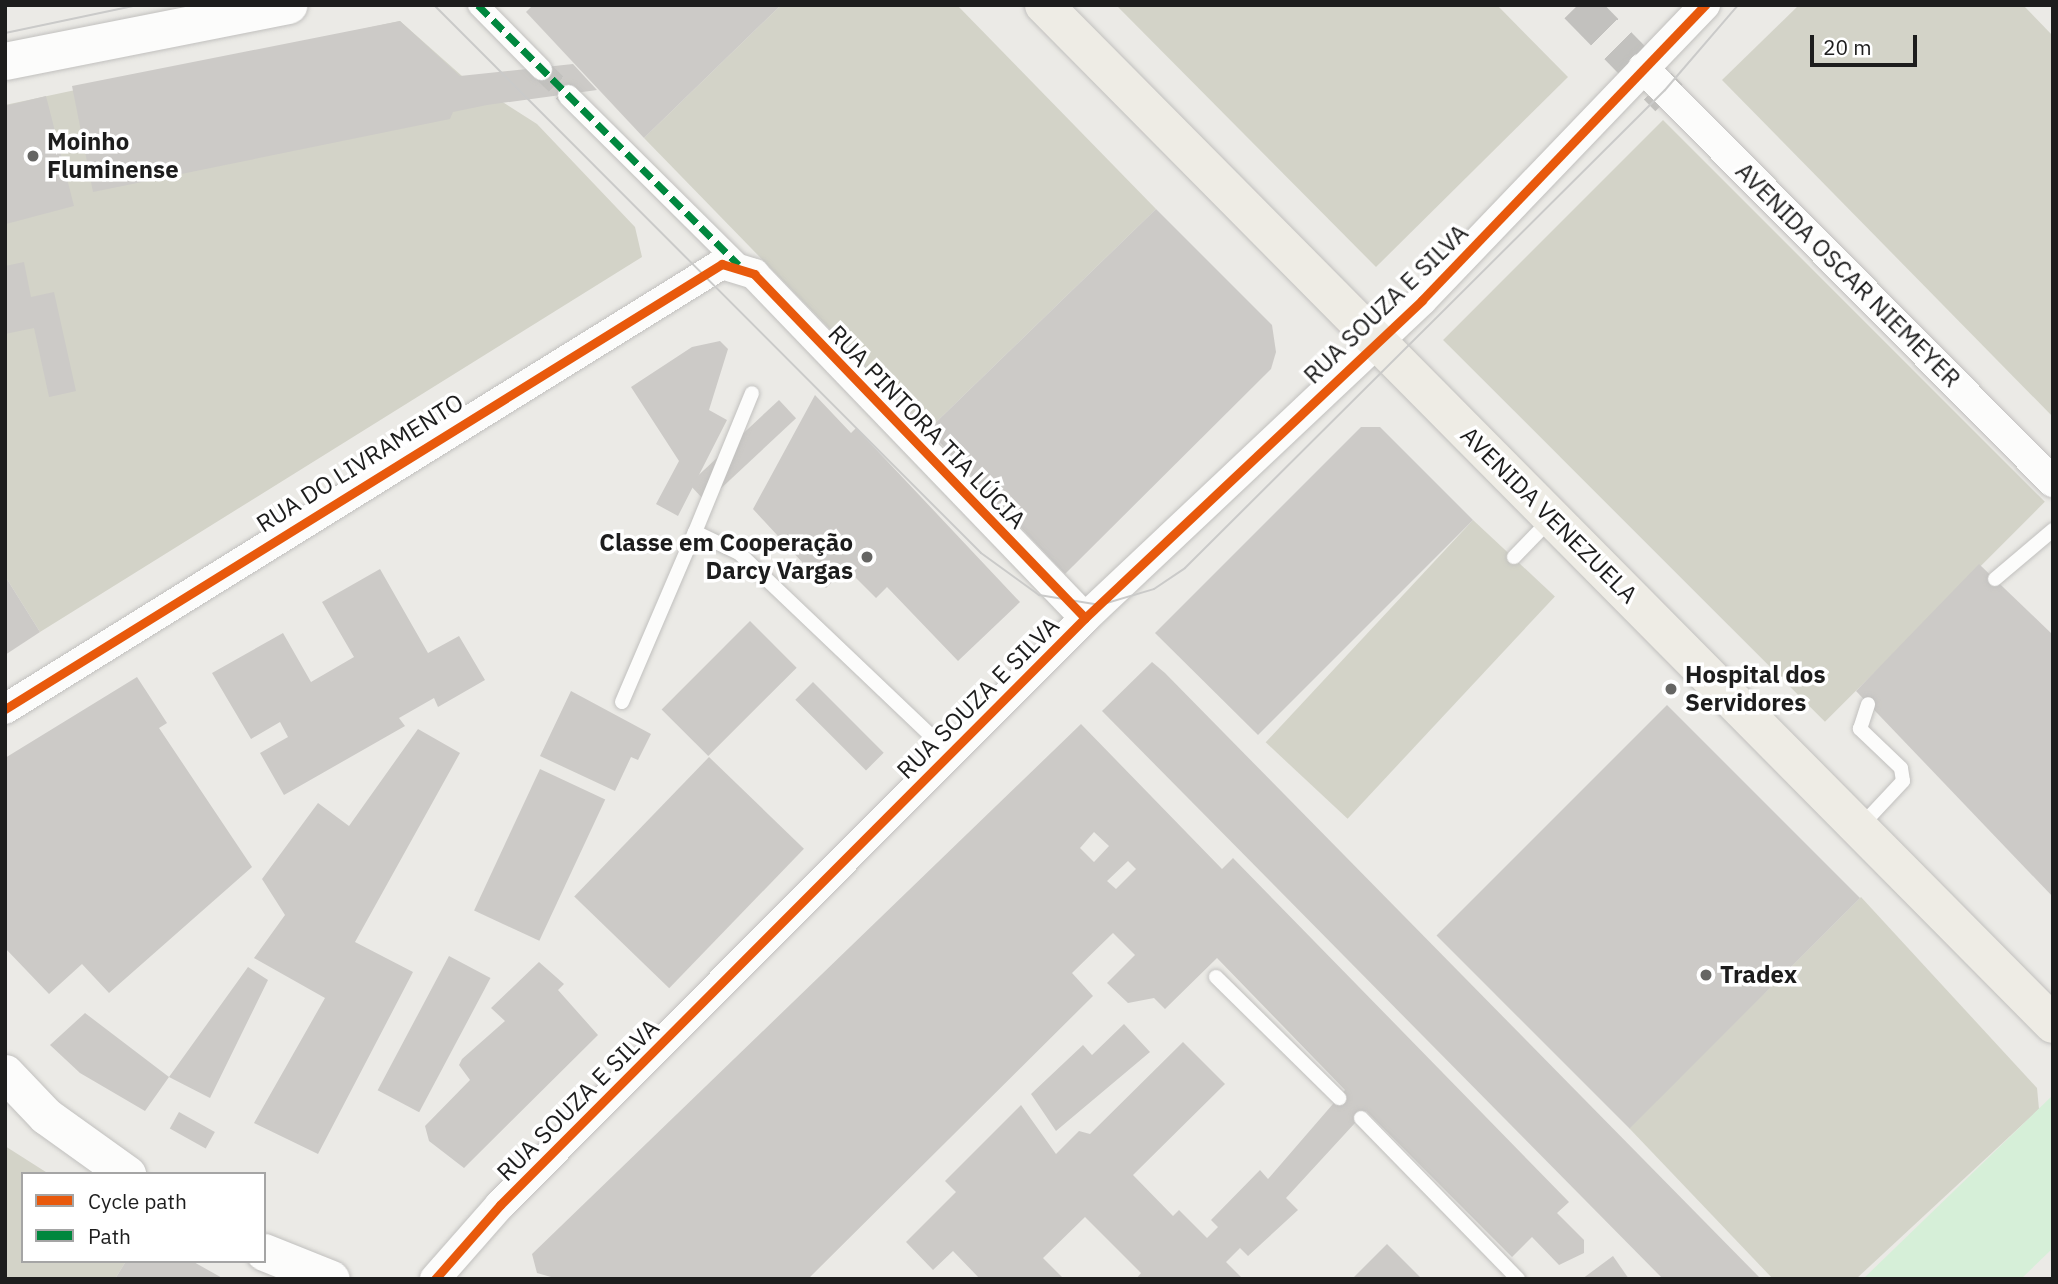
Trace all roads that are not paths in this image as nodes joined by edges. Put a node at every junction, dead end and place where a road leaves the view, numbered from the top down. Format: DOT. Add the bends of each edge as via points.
graph roads {
  1 [pos="289,5"];
  2 [pos="478,5"];
  3 [pos="1044,5"];
  4 [pos="1705,5"];
  5 [pos="5,61"];
  6 [pos="1643,68"];
  7 [pos="541,69"];
  8 [pos="568,95"];
  9 [pos="739,265"];
  10 [pos="1378,342"];
  11 [pos="752,393"];
  12 [pos="2053,482"];
  13 [pos="1552,518"];
  14 [pos="2053,530"];
  15 [pos="695,532"];
  16 [pos="1514,557"];
  17 [pos="1995,579"];
  18 [pos="1085,618"];
  19 [pos="622,702"];
  20 [pos="1868,704"];
  21 [pos="5,709"];
  22 [pos="950,754"];
  23 [pos="1859,828"];
  24 [pos="1216,977"];
  25 [pos="2053,1024"];
  26 [pos="5,1073"];
  27 [pos="1339,1098"];
  28 [pos="1361,1118"];
  29 [pos="124,1172"];
  30 [pos="266,1253"];
  31 [pos="331,1279"];
  32 [pos="435,1279"];
  33 [pos="1518,1279"];
  1 -- 5 [label="street"];
  2 -- 7 [label="street"];
  3 -- 10 [label="main road, AVENIDA VENEZUELA"];
  4 -- 6 [label="street, RUA SOUZA E SILVA"];
  6 -- 10 [label="street, RUA SOUZA E SILVA"];
  6 -- 12 [label="street, AVENIDA OSCAR NIEMEYER"];
  8 -- 9 [label="street, RUA PINTORA TIA LÚCIA"];
  9 -- 18 [label="street, RUA PINTORA TIA LÚCIA"];
  9 -- 21 [label="street, RUA DO LIVRAMENTO" via="700,272"];
  10 -- 13 [label="main road, AVENIDA VENEZUELA"];
  10 -- 18 [label="street, RUA SOUZA E SILVA"];
  11 -- 15 [label="lane"];
  13 -- 16 [label="lane"];
  13 -- 23 [label="main road, AVENIDA VENEZUELA"];
  14 -- 17 [label="lane"];
  15 -- 19 [label="lane"];
  15 -- 22 [label="lane" via="740,554"];
  18 -- 22 [label="street, RUA SOUZA E SILVA"];
  20 -- 23 [label="lane" via="1860,729 1901,768 1903,781"];
  22 -- 32 [label="street, RUA SOUZA E SILVA" via="500,1205"];
  23 -- 25 [label="main road, AVENIDA VENEZUELA"];
  24 -- 27 [label="lane"];
  26 -- 29 [label="street" via="46,1116"];
  28 -- 33 [label="lane"];
  30 -- 31 [label="street"];
}
